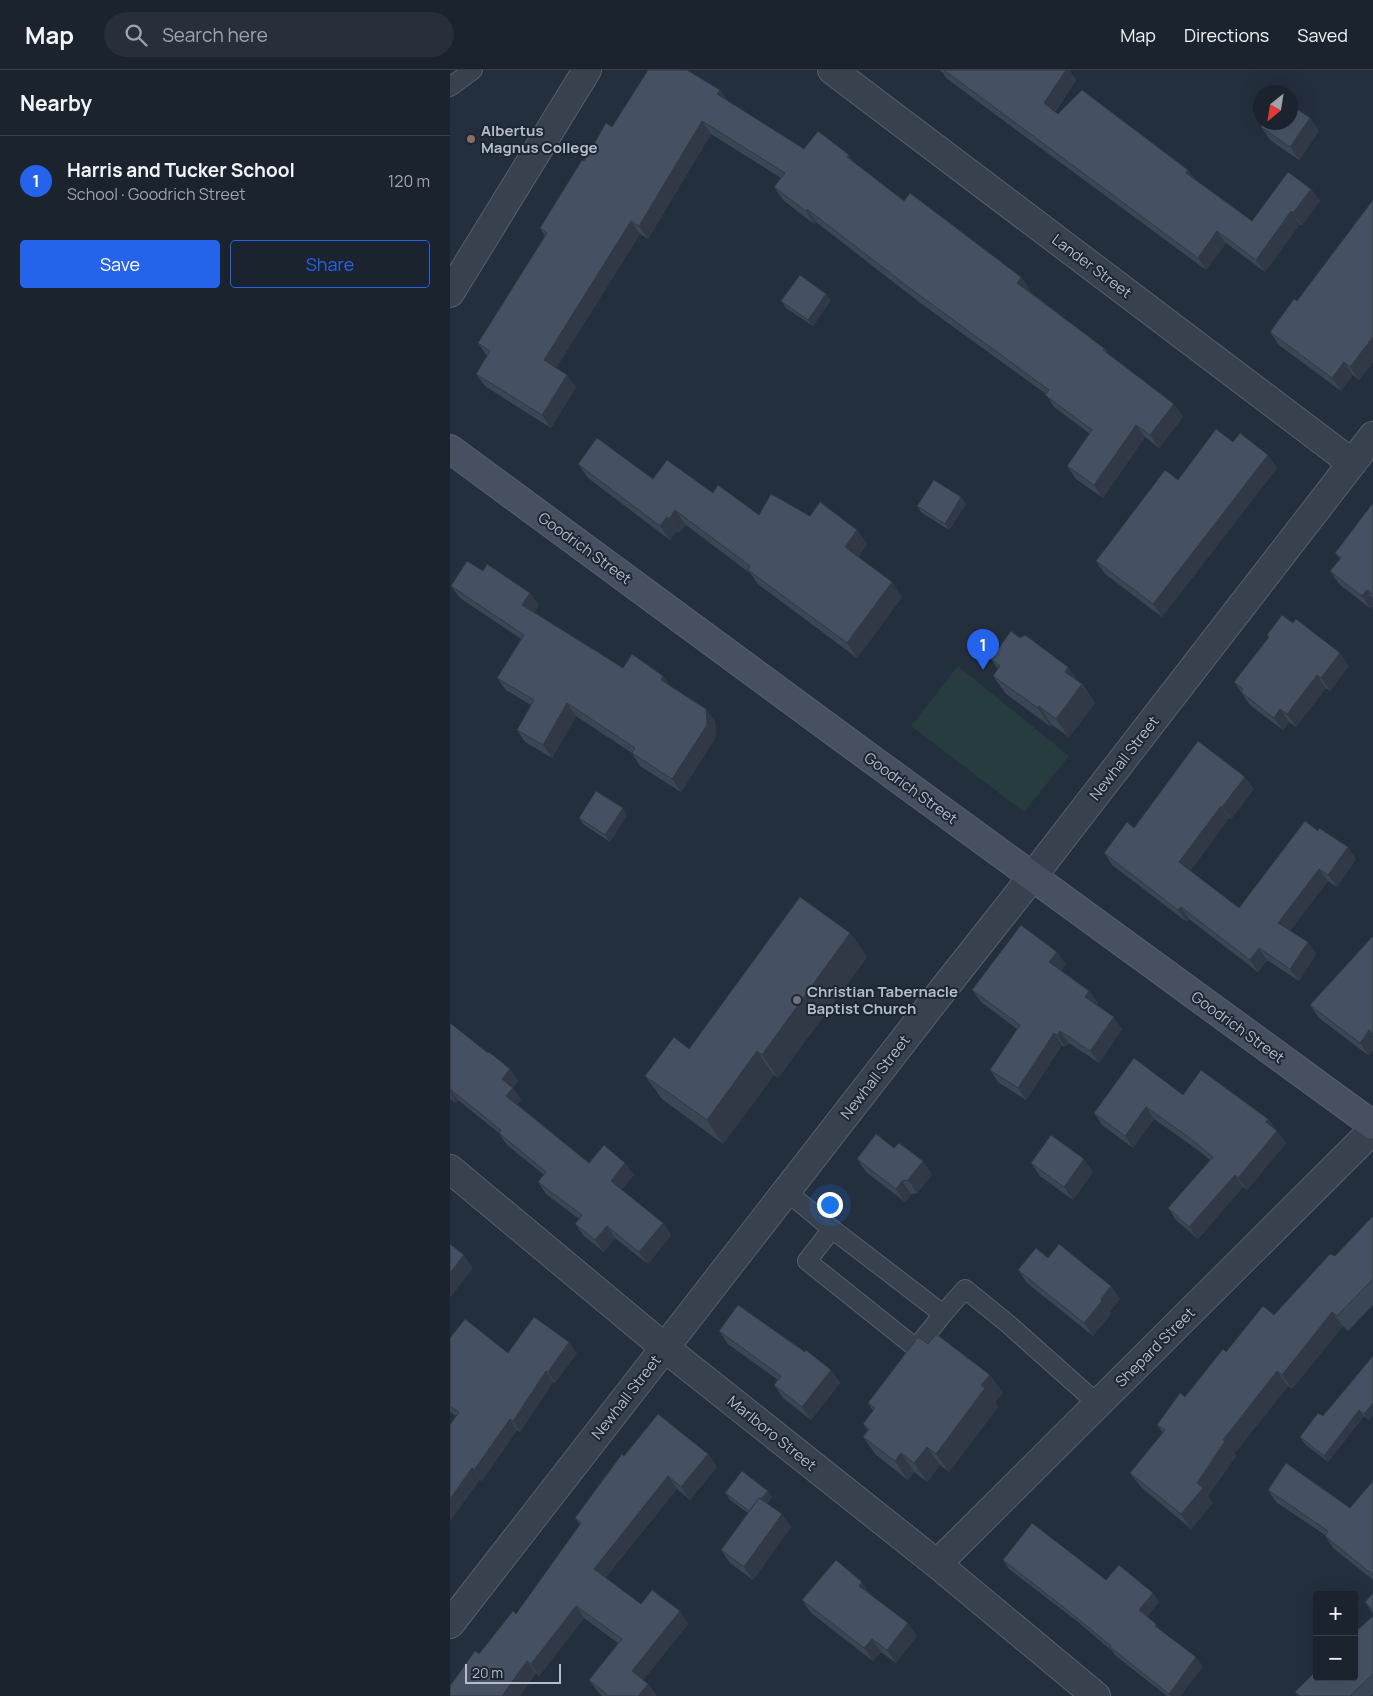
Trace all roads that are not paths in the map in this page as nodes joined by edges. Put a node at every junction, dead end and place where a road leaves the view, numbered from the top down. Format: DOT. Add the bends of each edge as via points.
graph roads {
  1 [pos="473,70"];
  2 [pos="587,70"];
  3 [pos="832,70"];
  4 [pos="450,88"];
  5 [pos="450,294"];
  6 [pos="1373,436"];
  7 [pos="450,449"];
  8 [pos="1352,462"];
  9 [pos="1032,877"];
  10 [pos="1373,1125"];
  11 [pos="1373,1130"];
  12 [pos="450,1170"];
  13 [pos="786,1191"];
  14 [pos="832,1228"];
  15 [pos="943,1314"];
  16 [pos="665,1348"];
  17 [pos="1098,1404"];
  18 [pos="937,1564"];
  19 [pos="450,1624"];
  20 [pos="1096,1696"];
  1 -- 4 [label="lane"];
  2 -- 5 [label="street"];
  3 -- 8 [label="street, Lander Street"];
  6 -- 8 [label="street, Newhall Street"];
  7 -- 9 [label="main road, Goodrich Street"];
  8 -- 9 [label="street, Newhall Street"];
  9 -- 10 [label="main road, Goodrich Street"];
  9 -- 13 [label="street, Newhall Street"];
  11 -- 17 [label="street, Shepard Street"];
  12 -- 16 [label="street, Marlboro Street"];
  13 -- 14 [label="lane"];
  13 -- 16 [label="street, Newhall Street"];
  14 -- 15 [label="lane"];
  14 -- 15 [label="lane" via="807,1261 916,1348"];
  15 -- 17 [label="lane" via="965,1289"];
  16 -- 18 [label="street, Marlboro Street"];
  16 -- 19 [label="street, Newhall Street"];
  17 -- 18 [label="street, Shepard Street"];
  18 -- 20 [label="street, Marlboro Street"];
}
